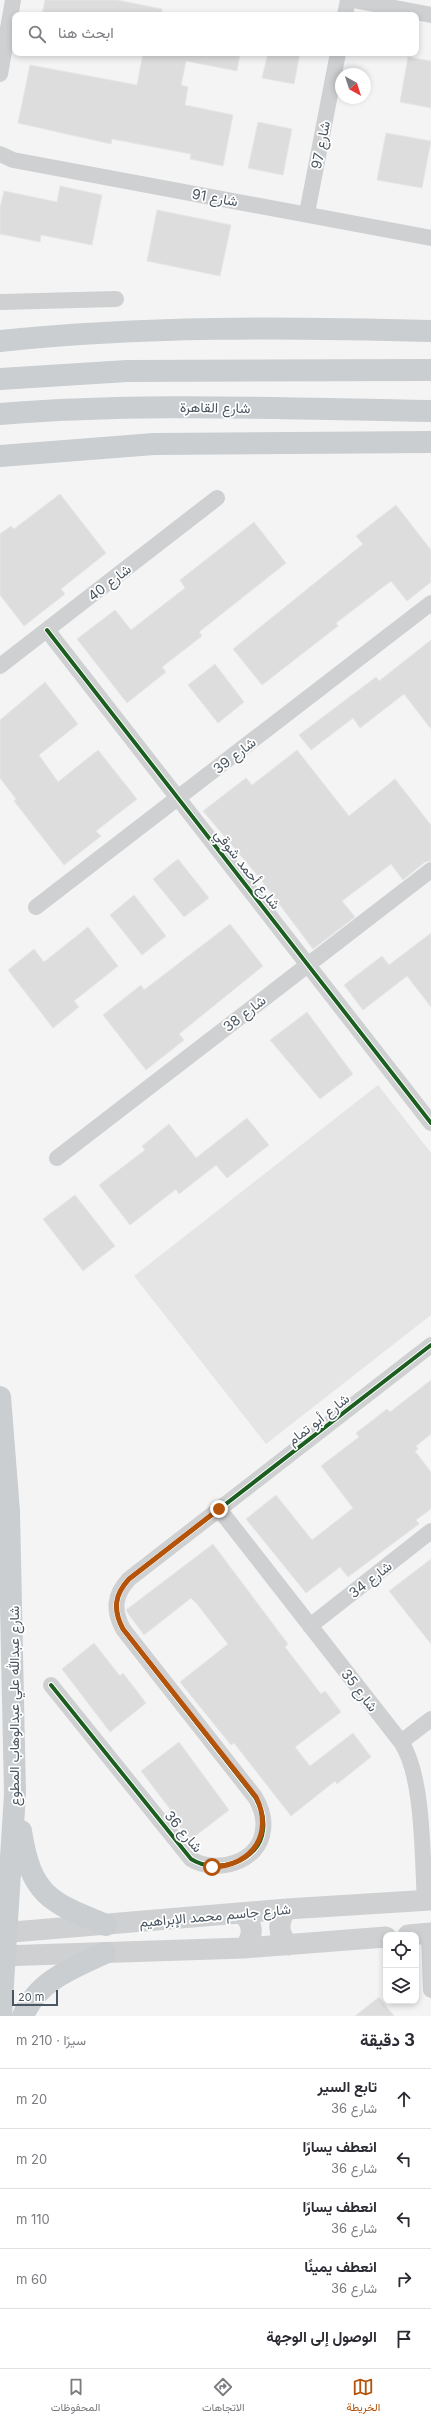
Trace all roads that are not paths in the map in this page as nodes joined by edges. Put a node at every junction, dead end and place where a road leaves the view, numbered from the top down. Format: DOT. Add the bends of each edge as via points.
graph roads {
  1 [pos="13,0"];
  2 [pos="348,0"];
  3 [pos="353,0"];
  4 [pos="346,12"];
  5 [pos="415,12"];
  6 [pos="419,13"];
  7 [pos="431,15"];
  8 [pos="337,56"];
  9 [pos="0,74"];
  10 [pos="0,154"];
  11 [pos="306,213"];
  12 [pos="431,238"];
  13 [pos="116,299"];
  14 [pos="0,302"];
  15 [pos="431,331"];
  16 [pos="0,341"];
  17 [pos="431,370"];
  18 [pos="0,379"];
  19 [pos="431,411"];
  20 [pos="0,414"];
  21 [pos="431,442"];
  22 [pos="1,456"];
  23 [pos="217,498"];
  24 [pos="431,603"];
  25 [pos="47,630"];
  26 [pos="0,666"];
  27 [pos="178,798"];
  28 [pos="431,870"];
  29 [pos="36,907"];
  30 [pos="308,964"];
  31 [pos="431,1122"];
  32 [pos="57,1158"];
  33 [pos="431,1345"];
  34 [pos="0,1397"];
  35 [pos="219,1509"];
  36 [pos="431,1531"];
  37 [pos="310,1626"];
  38 [pos="51,1685"];
  39 [pos="431,1718"];
  40 [pos="401,1742"];
  41 [pos="15,1794"];
  42 [pos="428,1900"];
  43 [pos="287,1909"];
  44 [pos="242,1913"];
  45 [pos="106,1925"];
  46 [pos="3,1933"];
  47 [pos="430,1933"];
  48 [pos="419,1934"];
  49 [pos="383,1937"];
  50 [pos="289,1945"];
  51 [pos="244,1948"];
  52 [pos="105,1953"];
  53 [pos="2,1956"];
  54 [pos="431,1990"];
  55 [pos="1,2016"];
  56 [pos="23,2016"];
  1 -- 9 [label="street"];
  2 -- 4 [label="street"];
  3 -- 5 [label="street"];
  6 -- 7 [label="street"];
  8 -- 11 [label="street, شارع 97"];
  10 -- 11 [label="street, شارع 91" via="13,160"];
  11 -- 12 [label="street, شارع 91"];
  13 -- 14 [label="street"];
  15 -- 16 [label="main road" via="320,328 128,330"];
  17 -- 18 [label="main road" via="127,372"];
  19 -- 20 [label="main road, شارع القاهرة" via="171,406 62,409"];
  21 -- 22 [label="main road" via="154,444"];
  23 -- 25 [label="street, شارع 40"];
  24 -- 27 [label="street, شارع 39"];
  25 -- 26 [label="street, شارع 40"];
  25 -- 27 [label="street, شارع أحمد شوقي"];
  27 -- 29 [label="street, شارع 39"];
  27 -- 30 [label="street, شارع أحمد شوقي"];
  28 -- 30 [label="street, شارع 38"];
  30 -- 31 [label="street, شارع أحمد شوقي"];
  30 -- 32 [label="street, شارع 38"];
  33 -- 35 [label="street, شارع أبو تمام"];
  34 -- 41 [label="main road, شارع عبدالله علي عبدالوهاب المطوع" via="9,1511"];
  35 -- 37 [label="street, شارع 35"];
  35 -- 38 [label="street, شارع 36" via="129,1579 117,1595 116,1613 127,1636 256,1797 261,1808 263,1824 261,1838 255,1847 240,1859 221,1867 200,1865 192,1859"];
  36 -- 37 [label="street, شارع 34"];
  37 -- 40 [label="street, شارع 35"];
  39 -- 40 [label="street"];
  40 -- 42 [label="street, شارع 35" via="410,1757 416,1778"];
  41 -- 45 [label="main road" via="25,1857 38,1886 63,1907"];
  41 -- 46 [label="main road, شارع عبدالله علي عبدالوهاب المطوع"];
  42 -- 43 [label="street, شارع جاسم محمد الإبراهيم"];
  43 -- 44 [label="street, شارع جاسم محمد الإبراهيم"];
  43 -- 50 [label="street" via="282,1914 279,1928"];
  44 -- 45 [label="street, شارع جاسم محمد الإبراهيم"];
  44 -- 51 [label="street" via="247,1917 252,1930"];
  45 -- 46 [label="street, شارع جاسم محمد الإبراهيم"];
  46 -- 53 [label="main road, شارع عبدالله علي عبدالوهاب المطوع"];
  47 -- 48 [label="street"];
  47 -- 54 [label="street"];
  49 -- 50 [label="street"];
  50 -- 51 [label="street"];
  51 -- 52 [label="street"];
  52 -- 53 [label="street"];
  52 -- 56 [label="main road" via="51,1980 37,1993"];
  53 -- 55 [label="main road, شارع عبدالله علي عبدالوهاب المطوع"];
}
